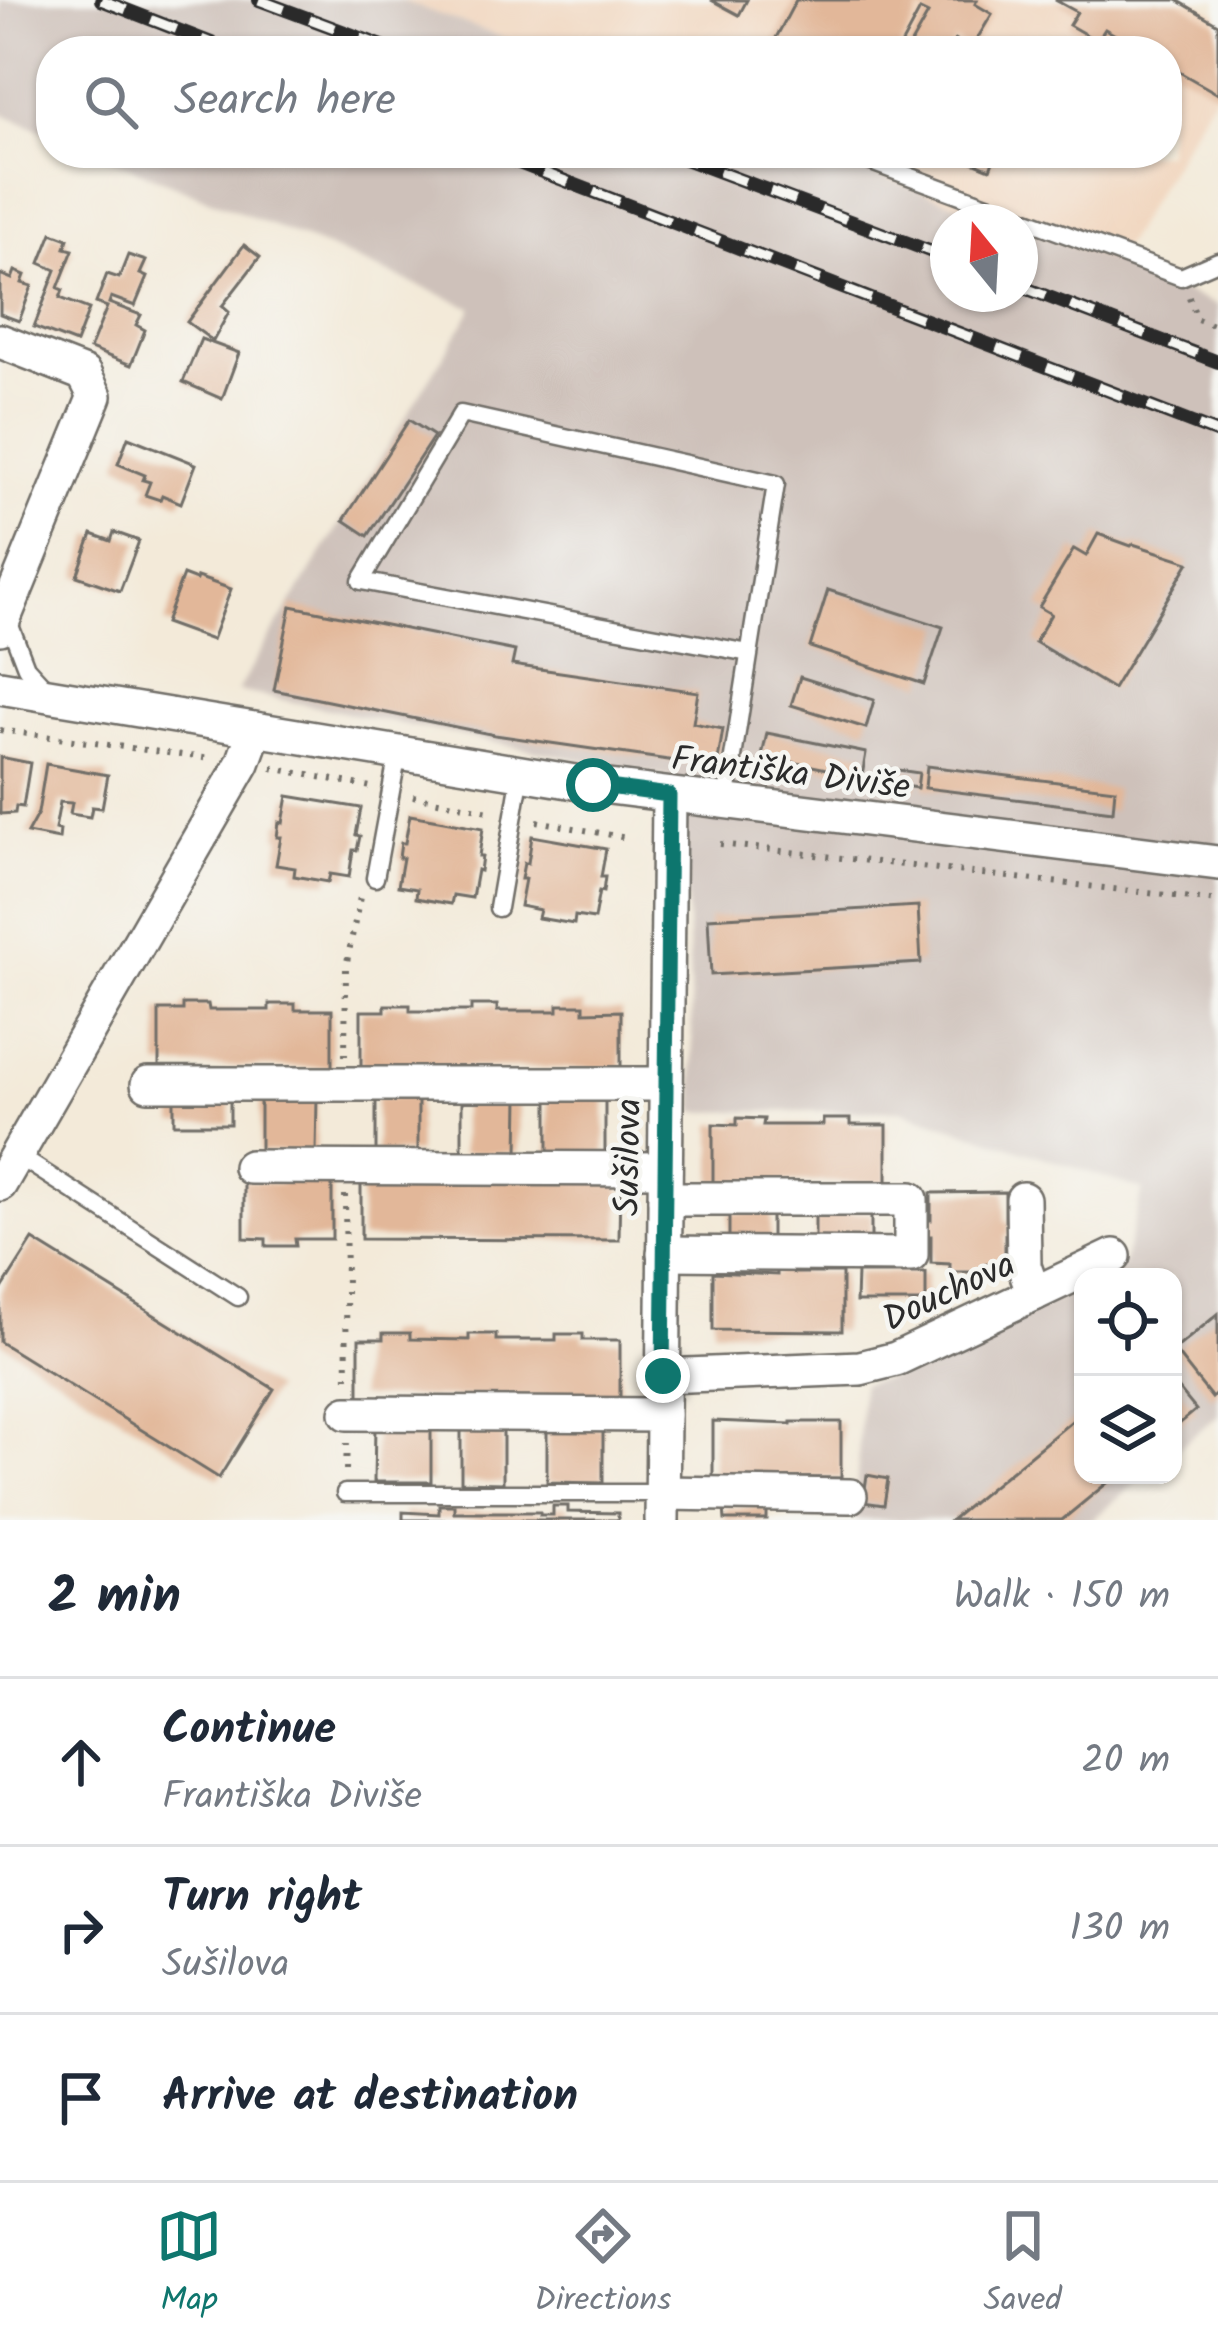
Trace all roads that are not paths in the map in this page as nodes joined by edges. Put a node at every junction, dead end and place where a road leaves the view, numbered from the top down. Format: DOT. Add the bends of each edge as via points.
graph roads {
  1 [pos="887,168"];
  2 [pos="1218,261"];
  3 [pos="0,341"];
  4 [pos="3,621"];
  5 [pos="749,653"];
  6 [pos="0,687"];
  7 [pos="53,696"];
  8 [pos="255,730"];
  9 [pos="398,753"];
  10 [pos="521,773"];
  11 [pos="669,795"];
  12 [pos="725,802"];
  13 [pos="1218,863"];
  14 [pos="375,878"];
  15 [pos="498,908"];
  16 [pos="148,1084"];
  17 [pos="666,1084"];
  18 [pos="250,1167"];
  19 [pos="8,1170"];
  20 [pos="665,1184"];
  21 [pos="1023,1198"];
  22 [pos="664,1253"];
  23 [pos="1114,1256"];
  24 [pos="1034,1294"];
  25 [pos="238,1297"];
  26 [pos="663,1376"];
  27 [pos="347,1413"];
  28 [pos="663,1415"];
  29 [pos="346,1492"];
  30 [pos="850,1496"];
  31 [pos="662,1507"];
  1 -- 2 [label="lane" via="1181,277"];
  3 -- 4 [label="street" via="84,374 94,396"];
  4 -- 7 [label="lane" via="26,667"];
  5 -- 5 [label="lane" via="776,484 461,414 361,581"];
  5 -- 12 [label="lane"];
  6 -- 7 [label="street, Františka Diviše"];
  7 -- 8 [label="street, Františka Diviše"];
  8 -- 9 [label="street, Františka Diviše"];
  8 -- 19 [label="street" via="243,764"];
  9 -- 10 [label="street, Františka Diviše"];
  9 -- 14 [label="lane"];
  10 -- 11 [label="street, Františka Diviše"];
  10 -- 15 [label="lane"];
  11 -- 12 [label="street, Františka Diviše"];
  11 -- 17 [label="street, Sušilova"];
  12 -- 13 [label="street, Františka Diviše"];
  16 -- 17 [label="street"];
  17 -- 20 [label="street, Sušilova"];
  18 -- 20 [label="street"];
  19 -- 25 [label="lane"];
  20 -- 22 [label="street, Sušilova"];
  20 -- 22 [label="street" via="911,1199 911,1255"];
  21 -- 24 [label="street" via="1024,1265"];
  22 -- 26 [label="street, Sušilova"];
  23 -- 24 [label="street, Douchova"];
  24 -- 26 [label="street, Douchova" via="860,1368"];
  26 -- 28 [label="street, Sušilova"];
  27 -- 28 [label="street"];
  28 -- 31 [label="street, Sušilova"];
  29 -- 31 [label="lane"];
  30 -- 31 [label="street"];
}
